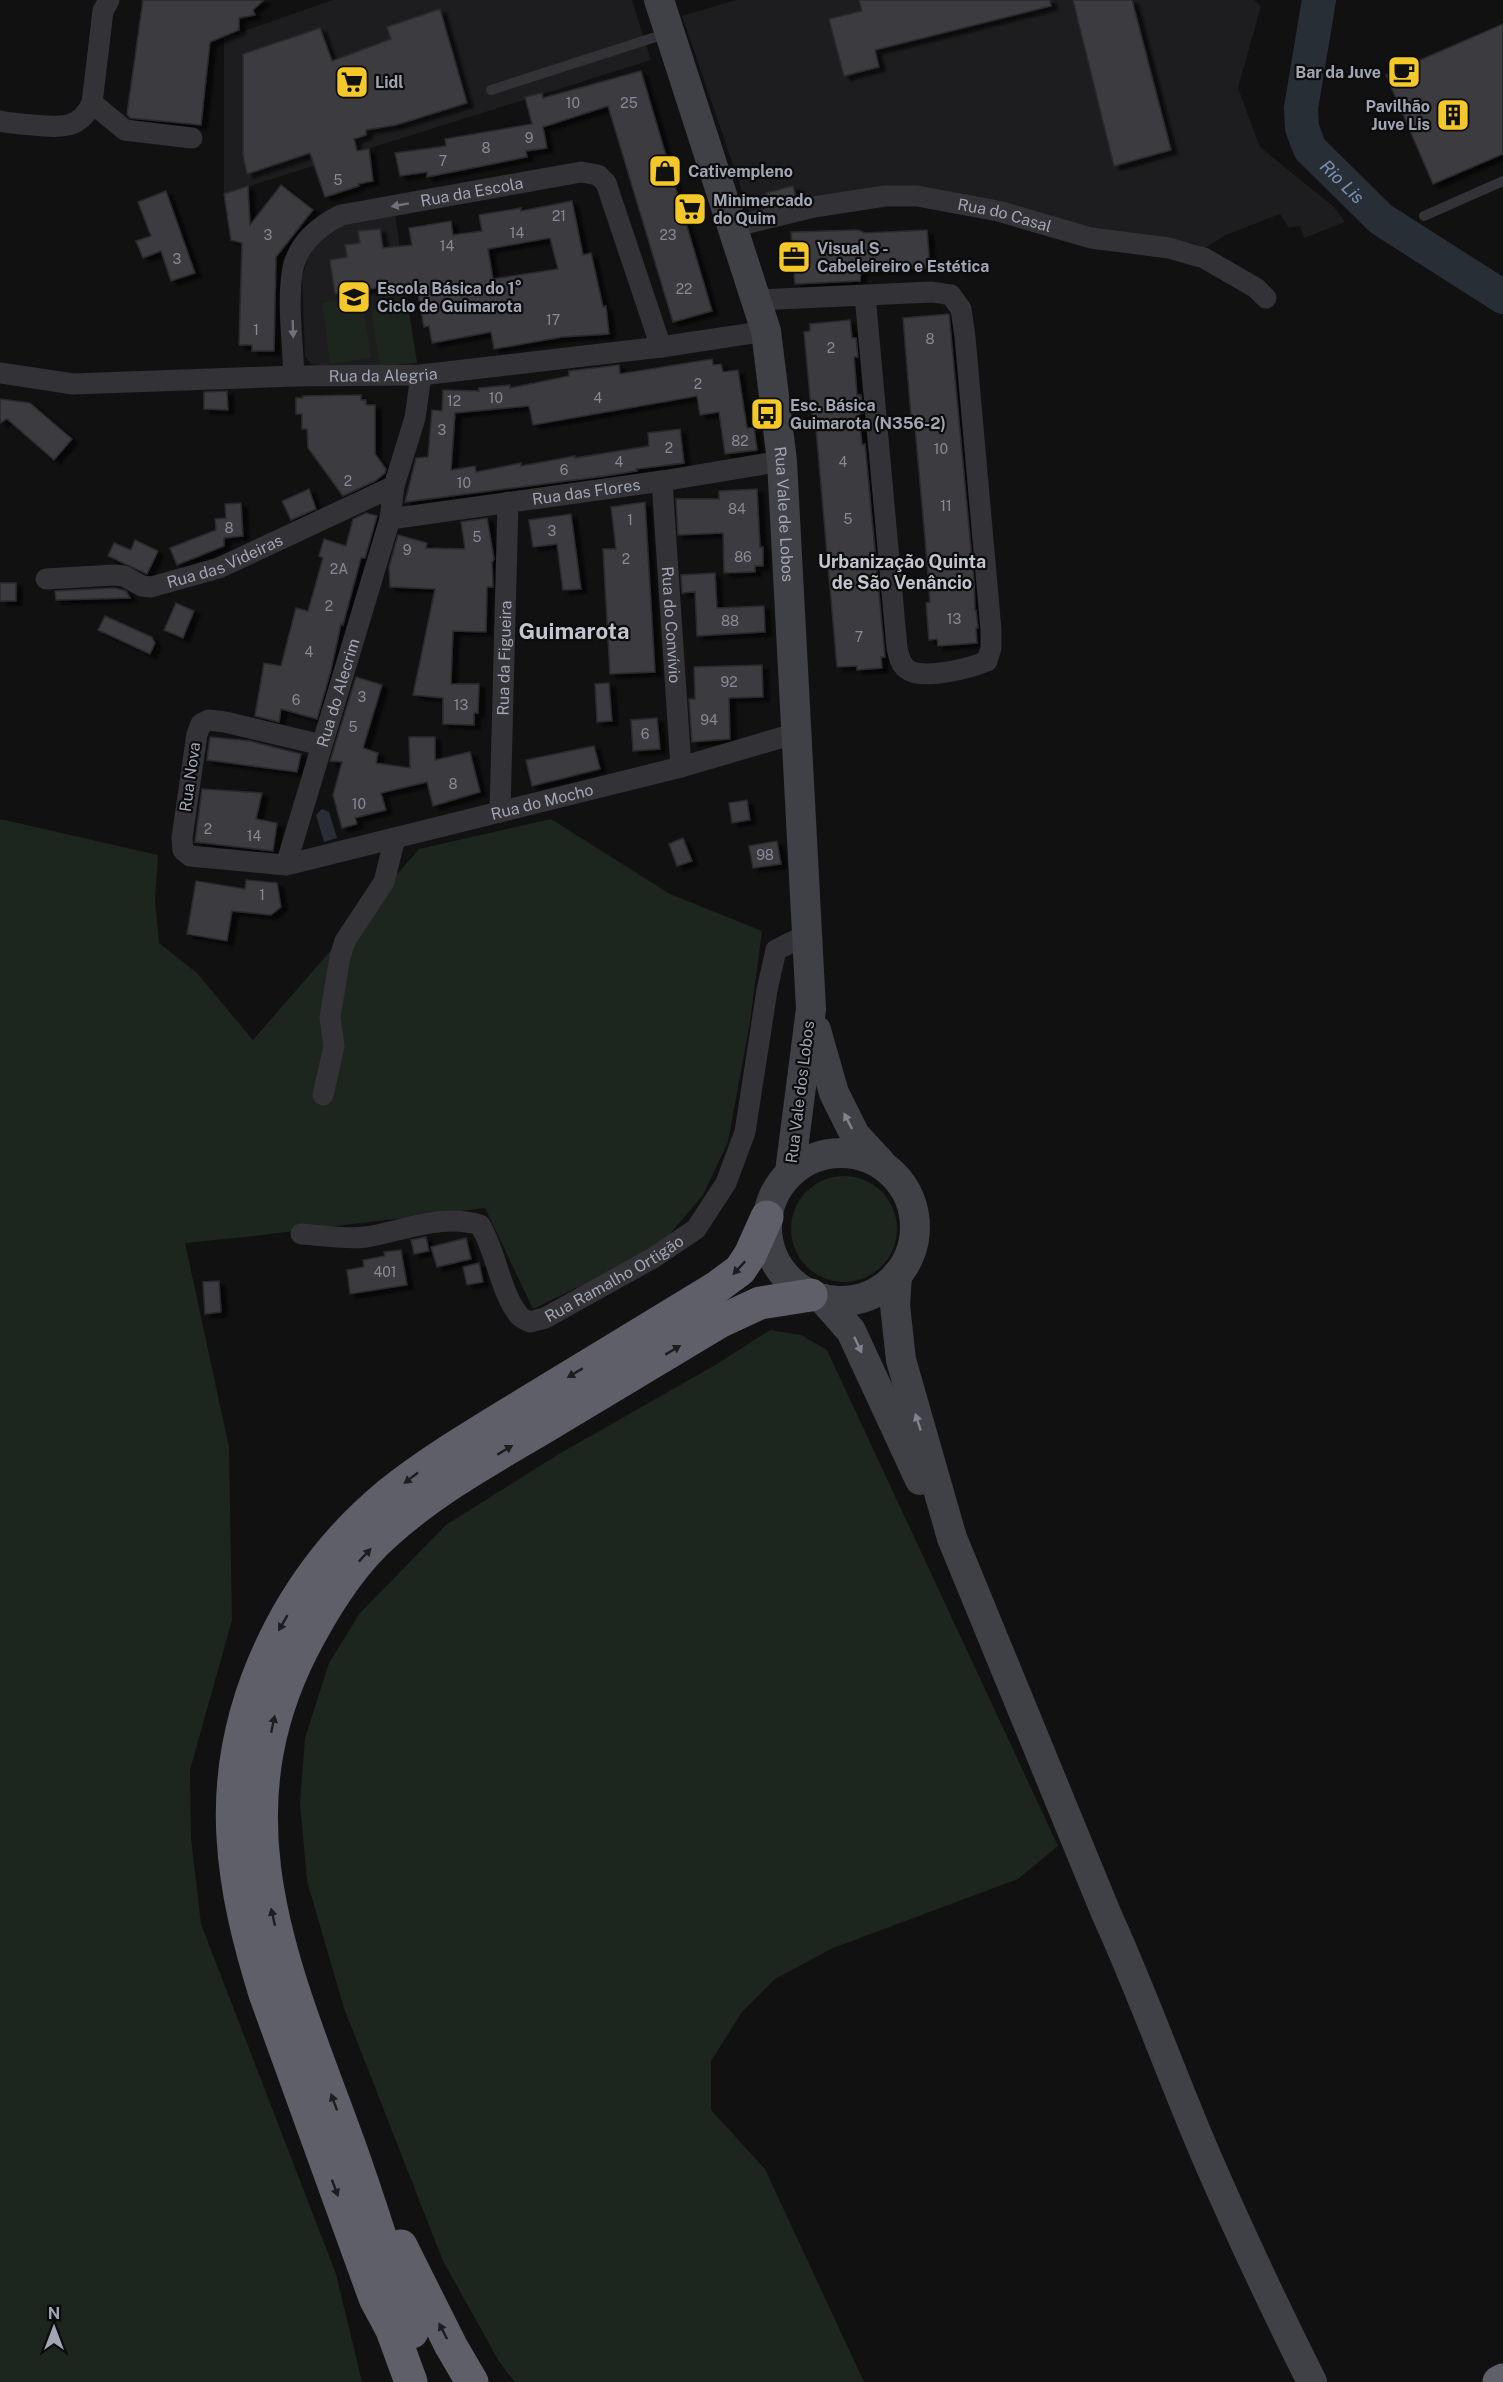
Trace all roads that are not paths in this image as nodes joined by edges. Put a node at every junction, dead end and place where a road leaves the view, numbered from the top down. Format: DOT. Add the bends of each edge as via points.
graph roads {
  1 [pos="109,0"];
  2 [pos="659,0"];
  3 [pos="669,33"];
  4 [pos="491,90"];
  5 [pos="92,102"];
  6 [pos="0,121"];
  7 [pos="192,138"];
  8 [pos="1503,182"];
  9 [pos="1424,216"];
  10 [pos="732,227"];
  11 [pos="865,295"];
  12 [pos="1266,298"];
  13 [pos="755,300"];
  14 [pos="766,331"];
  15 [pos="661,348"];
  16 [pos="0,373"];
  17 [pos="421,375"];
  18 [pos="294,376"];
  19 [pos="782,461"];
  20 [pos="662,481"];
  21 [pos="394,486"];
  22 [pos="508,502"];
  23 [pos="390,519"];
  24 [pos="46,579"];
  25 [pos="797,733"];
  26 [pos="322,745"];
  27 [pos="681,767"];
  28 [pos="500,812"];
  29 [pos="395,838"];
  30 [pos="286,865"];
  31 [pos="808,934"];
  32 [pos="811,1009"];
  33 [pos="323,1095"];
  34 [pos="885,1166"];
  35 [pos="790,1173"];
  36 [pos="766,1218"];
  37 [pos="301,1234"];
  38 [pos="897,1275"];
  39 [pos="817,1297"];
  40 [pos="952,1538"];
  41 [pos="354,2157"];
  42 [pos="375,2298"];
  43 [pos="1503,2380"];
  44 [pos="390,2382"];
  45 [pos="411,2382"];
  46 [pos="430,2382"];
  47 [pos="472,2382"];
  48 [pos="1312,2382"];
  49 [pos="1499,2382"];
  1 -- 5 [label="street" via="103,10"];
  2 -- 3 [label="main road, Rua Vale de Lobos"];
  3 -- 4 [label="lane"];
  3 -- 10 [label="main road, Rua Vale de Lobos"];
  5 -- 6 [label="street" via="83,117 61,128"];
  5 -- 7 [label="street" via="125,130"];
  8 -- 9 [label="lane"];
  10 -- 12 [label="street, Rua do Casal" via="814,207 885,196 917,196 998,211 1091,238 1169,248 1204,258"];
  10 -- 13 [label="main road, Rua Vale de Lobos"];
  11 -- 11 [label="street" via="932,292 951,295 961,309 992,630 987,661 971,668 921,675 908,671 897,648"];
  11 -- 13 [label="street"];
  13 -- 14 [label="main road, Rua Vale de Lobos"];
  14 -- 15 [label="street, Rua da Alegria"];
  14 -- 19 [label="main road, Rua Vale de Lobos"];
  15 -- 17 [label="street, Rua da Alegria"];
  15 -- 18 [label="street, Rua da Escola, one-way" via="606,183 590,172 341,215 324,223 301,249 294,264"];
  16 -- 18 [label="street, Rua da Alegria" via="74,384"];
  17 -- 18 [label="street, Rua da Alegria"];
  17 -- 21 [label="street, Rua do Alecrim" via="415,418"];
  19 -- 20 [label="street, Rua das Flores"];
  19 -- 25 [label="main road, Rua Vale de Lobos"];
  20 -- 22 [label="street, Rua das Flores"];
  20 -- 27 [label="street, Rua do Convívio"];
  21 -- 23 [label="street, Rua do Alecrim"];
  21 -- 24 [label="street, Rua das Videiras" via="219,568 160,586 142,586 124,576"];
  22 -- 23 [label="street, Rua das Flores"];
  22 -- 28 [label="street, Rua da Figueira"];
  23 -- 26 [label="street, Rua do Alecrim"];
  25 -- 27 [label="street, Rua do Mocho"];
  25 -- 31 [label="main road, Rua Vale de Lobos"];
  26 -- 30 [label="street, Rua do Alecrim"];
  26 -- 30 [label="street, Rua Nova" via="209,720 201,724 196,734 183,850 190,856"];
  27 -- 28 [label="street, Rua do Mocho"];
  28 -- 29 [label="street, Rua do Mocho"];
  29 -- 30 [label="street, Rua do Mocho"];
  29 -- 33 [label="street" via="384,882 345,941 340,957 330,1017 334,1046"];
  31 -- 32 [label="main road, Rua Vale de Lobos"];
  31 -- 37 [label="street, Rua Ramalho Ortigão" via="777,950 745,1132 726,1183 696,1229 653,1258 545,1318 530,1322 518,1315 480,1225 460,1220 432,1223 363,1238"];
  34 -- 32 [label="main road, Rua Vale dos Lobos, one-way" via="855,1135 834,1093"];
  32 -- 35 [label="main road, Rua Vale dos Lobos"];
  34 -- 35 [label="main road" via="846,1152 806,1161"];
  34 -- 38 [label="main road" via="903,1185 913,1208 915,1233 909,1258"];
  35 -- 36 [label="main road" via="774,1193"];
  36 -- 39 [label="main road" via="772,1255 781,1271 794,1285"];
  36 -- 42 [label="highway, one-way" via="740,1270 717,1287 459,1445 389,1495 340,1542 307,1583 260,1672 235,1776 232,1834 238,1891 265,1994"];
  38 -- 39 [label="main road" via="882,1289 863,1298 843,1301"];
  40 -- 38 [label="main road, one-way" via="901,1360 895,1305"];
  39 -- 40 [label="main road, one-way" via="851,1331 925,1490"];
  41 -- 39 [label="highway, one-way" via="280,1949 260,1842 261,1795 275,1714 304,1645 360,1560 431,1496 719,1322 760,1303"];
  40 -- 48 [label="main road" via="1206,2158"];
  41 -- 46 [label="highway"];
  47 -- 41 [label="highway, one-way"];
  42 -- 44 [label="highway"];
  42 -- 45 [label="highway" via="392,2330"];
  43 -- 49 [label="highway"];
}
